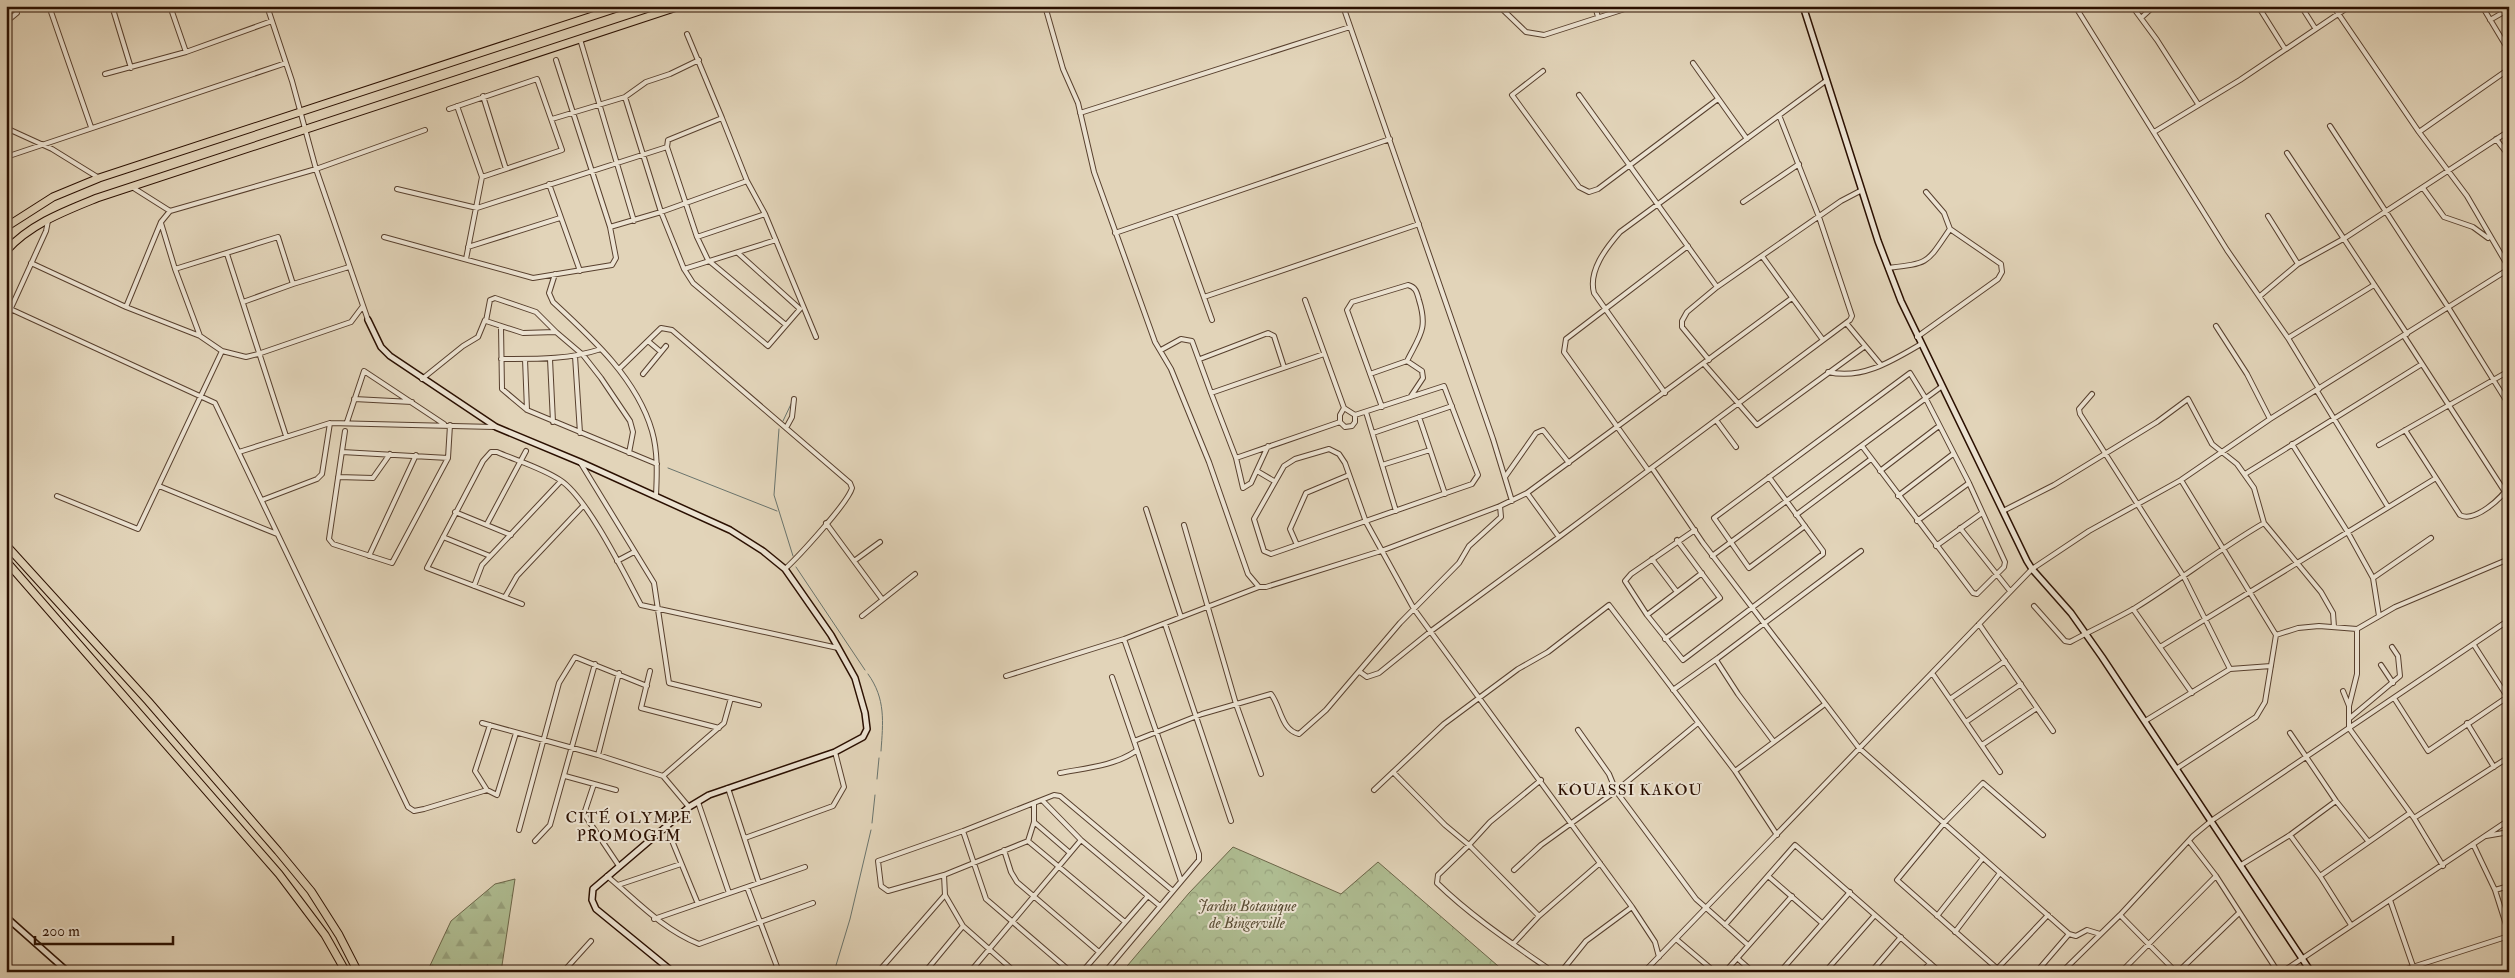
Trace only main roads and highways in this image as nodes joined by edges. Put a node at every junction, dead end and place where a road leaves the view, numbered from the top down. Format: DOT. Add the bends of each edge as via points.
graph roads {
  1 [pos="623,6"];
  2 [pos="680,6"];
  3 [pos="6,227"];
  4 [pos="6,251"];
  5 [pos="6,545"];
  6 [pos="6,561"];
  7 [pos="346,972"];
  8 [pos="358,972"];
  1 -- 3 [label="highway" via="99,178 53,197"];
  2 -- 4 [label="highway" via="132,187 49,218"];
  5 -- 8 [label="highway" via="148,701 311,891"];
  6 -- 7 [label="highway" via="279,874 325,935"];
}
